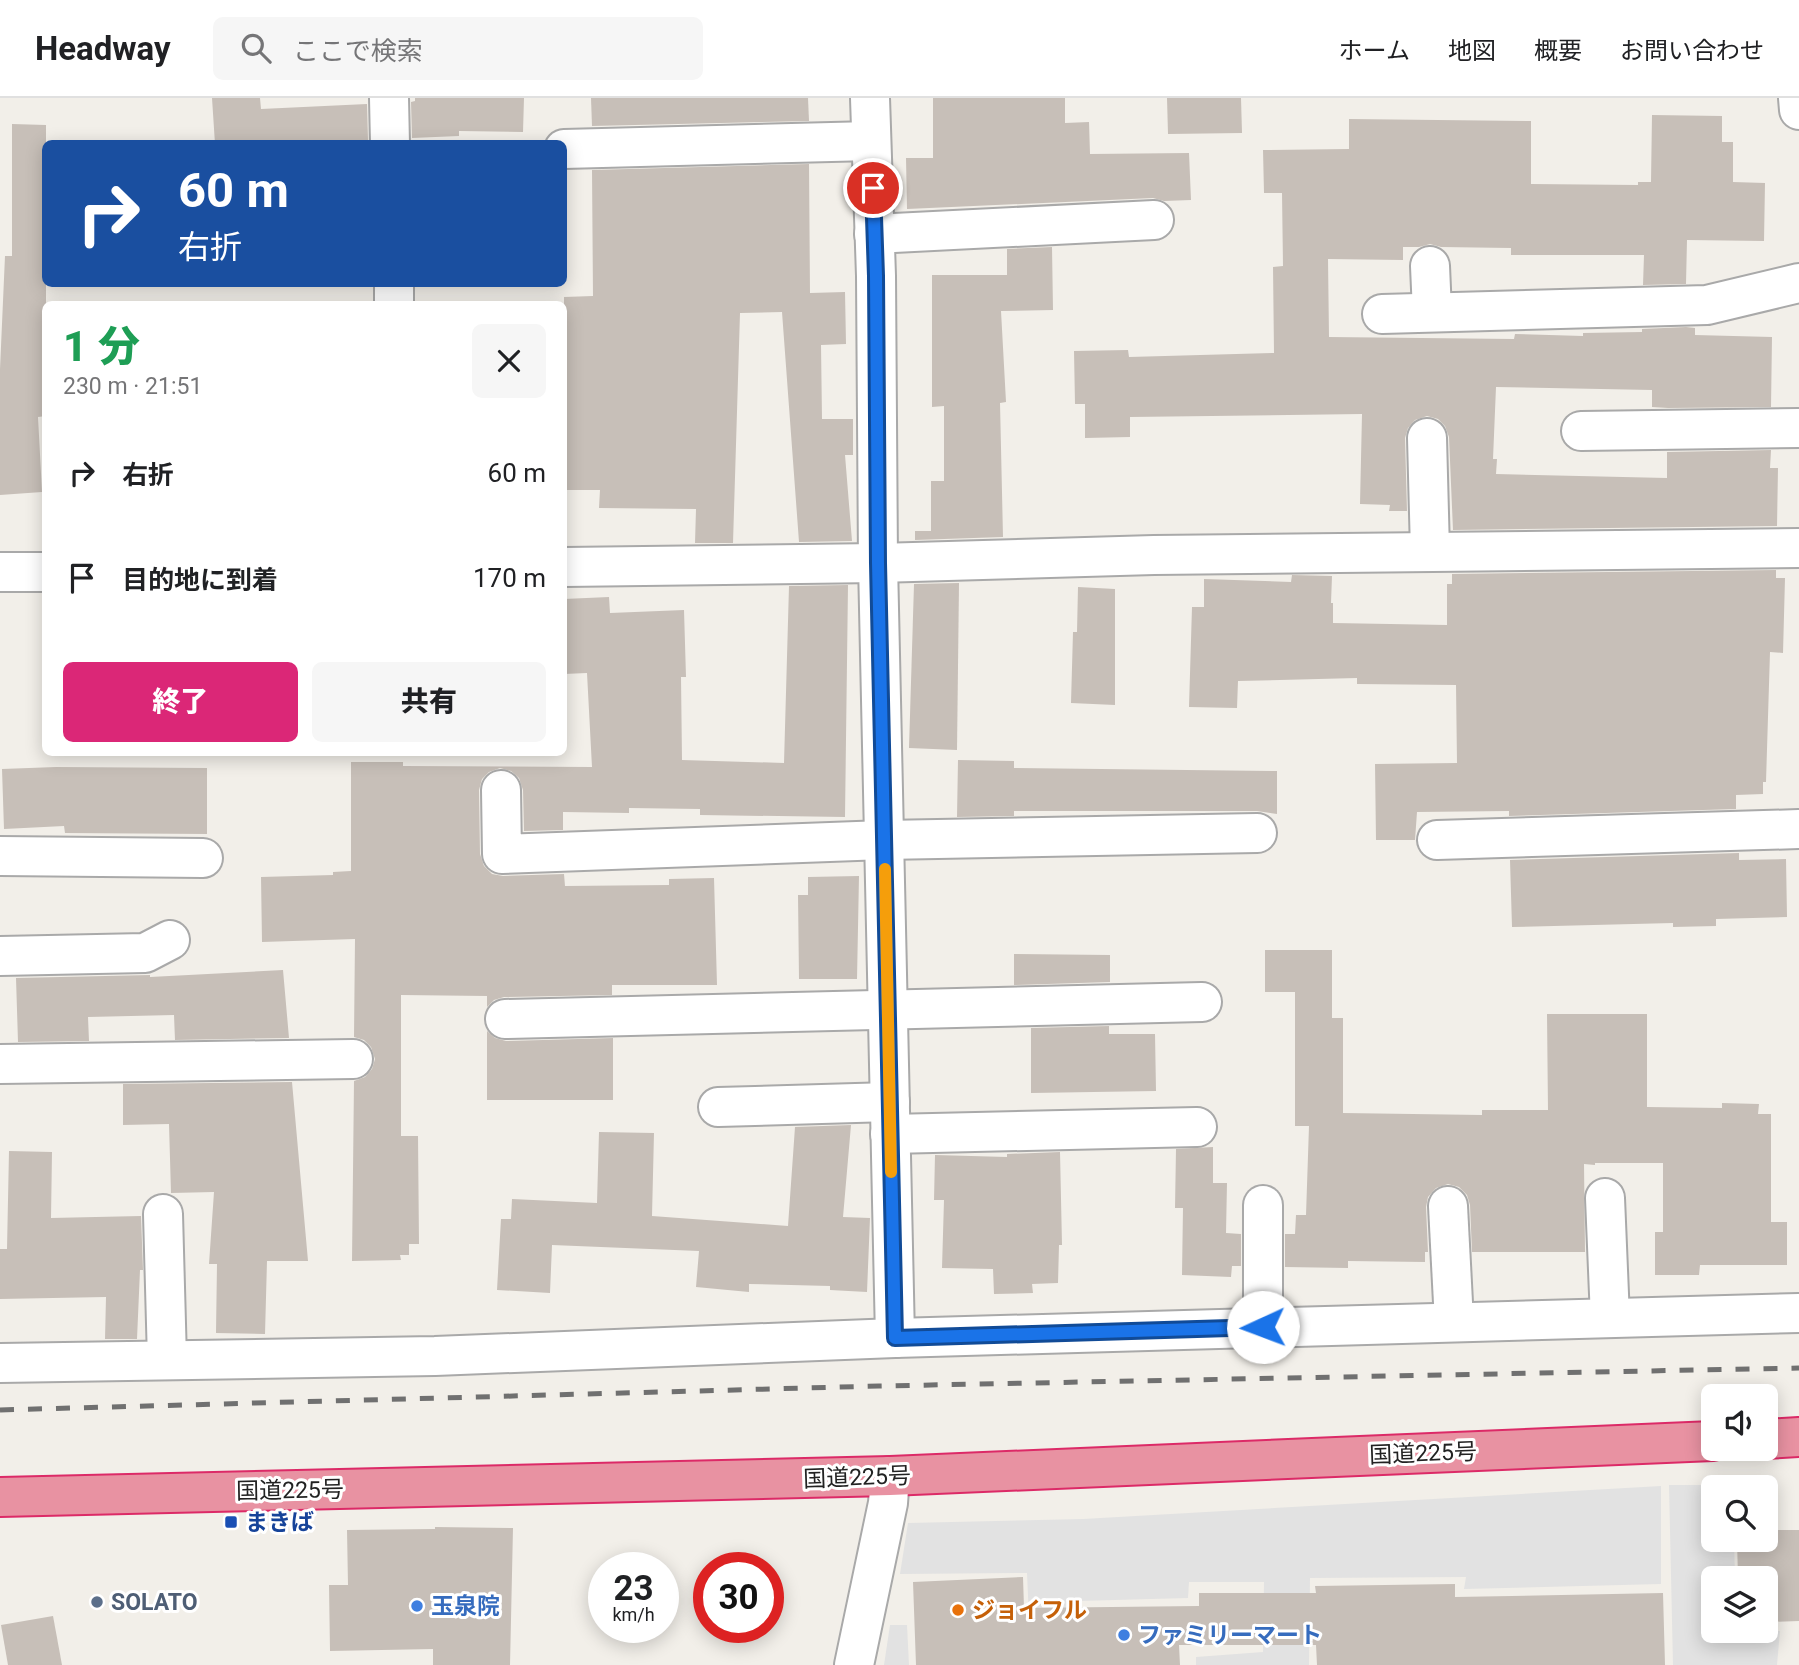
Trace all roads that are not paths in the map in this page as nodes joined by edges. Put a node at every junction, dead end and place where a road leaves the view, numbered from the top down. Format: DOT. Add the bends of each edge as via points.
graph roads {
  1 [pos="389,98"];
  2 [pos="870,98"];
  3 [pos="1798,98"];
  4 [pos="1799,110"];
  5 [pos="390,140"];
  6 [pos="871,141"];
  7 [pos="567,149"];
  8 [pos="1154,220"];
  9 [pos="874,234"];
  10 [pos="1430,266"];
  11 [pos="1799,283"];
  12 [pos="1432,312"];
  13 [pos="1382,314"];
  14 [pos="1799,428"];
  15 [pos="1581,431"];
  16 [pos="1427,438"];
  17 [pos="1799,548"];
  18 [pos="1430,551"];
  19 [pos="878,563"];
  20 [pos="567,567"];
  21 [pos="0,572"];
  22 [pos="42,572"];
  23 [pos="500,790"];
  24 [pos="1799,829"];
  25 [pos="1257,833"];
  26 [pos="884,840"];
  27 [pos="1437,840"];
  28 [pos="0,856"];
  29 [pos="203,858"];
  30 [pos="170,940"];
  31 [pos="0,956"];
  32 [pos="1202,1002"];
  33 [pos="888,1009"];
  34 [pos="505,1019"];
  35 [pos="353,1059"];
  36 [pos="0,1063"];
  37 [pos="718,1107"];
  38 [pos="890,1118"];
  39 [pos="1198,1126"];
  40 [pos="1605,1198"];
  41 [pos="1263,1205"];
  42 [pos="1448,1206"];
  43 [pos="163,1214"];
  44 [pos="1799,1313"];
  45 [pos="1611,1318"];
  46 [pos="1454,1322"];
  47 [pos="1263,1327"];
  48 [pos="895,1338"];
  49 [pos="167,1360"];
  50 [pos="0,1363"];
  51 [pos="1799,1437"];
  52 [pos="1778,1438"];
  53 [pos="1701,1442"];
  54 [pos="890,1476"];
  55 [pos="0,1497"];
  56 [pos="854,1665"];
  1 -- 5 [label="street"];
  2 -- 6 [label="street"];
  3 -- 4 [label="street"];
  6 -- 7 [label="street"];
  6 -- 9 [label="street"];
  8 -- 9 [label="street"];
  9 -- 19 [label="street"];
  10 -- 12 [label="street"];
  11 -- 12 [label="street" via="1707,305"];
  12 -- 13 [label="street"];
  14 -- 15 [label="street"];
  16 -- 18 [label="street"];
  17 -- 18 [label="street"];
  18 -- 19 [label="street"];
  19 -- 20 [label="street"];
  19 -- 26 [label="street"];
  21 -- 22 [label="street"];
  23 -- 26 [label="street" via="502,854"];
  24 -- 27 [label="street"];
  25 -- 26 [label="street"];
  26 -- 33 [label="street"];
  28 -- 29 [label="street"];
  30 -- 31 [label="street" via="145,953"];
  32 -- 33 [label="street"];
  33 -- 34 [label="street"];
  33 -- 38 [label="street"];
  35 -- 36 [label="street"];
  37 -- 38 [label="street"];
  38 -- 39 [label="street"];
  38 -- 48 [label="street"];
  40 -- 45 [label="street"];
  41 -- 47 [label="street"];
  42 -- 46 [label="street"];
  43 -- 49 [label="street"];
  44 -- 45 [label="street"];
  45 -- 46 [label="street"];
  46 -- 47 [label="street"];
  47 -- 48 [label="street"];
  48 -- 49 [label="street" via="435,1356"];
  49 -- 50 [label="street"];
  51 -- 52 [label="highway"];
  53 -- 54 [label="highway, 国道225号"];
  54 -- 55 [label="highway, 国道225号"];
  54 -- 56 [label="street"];
}
